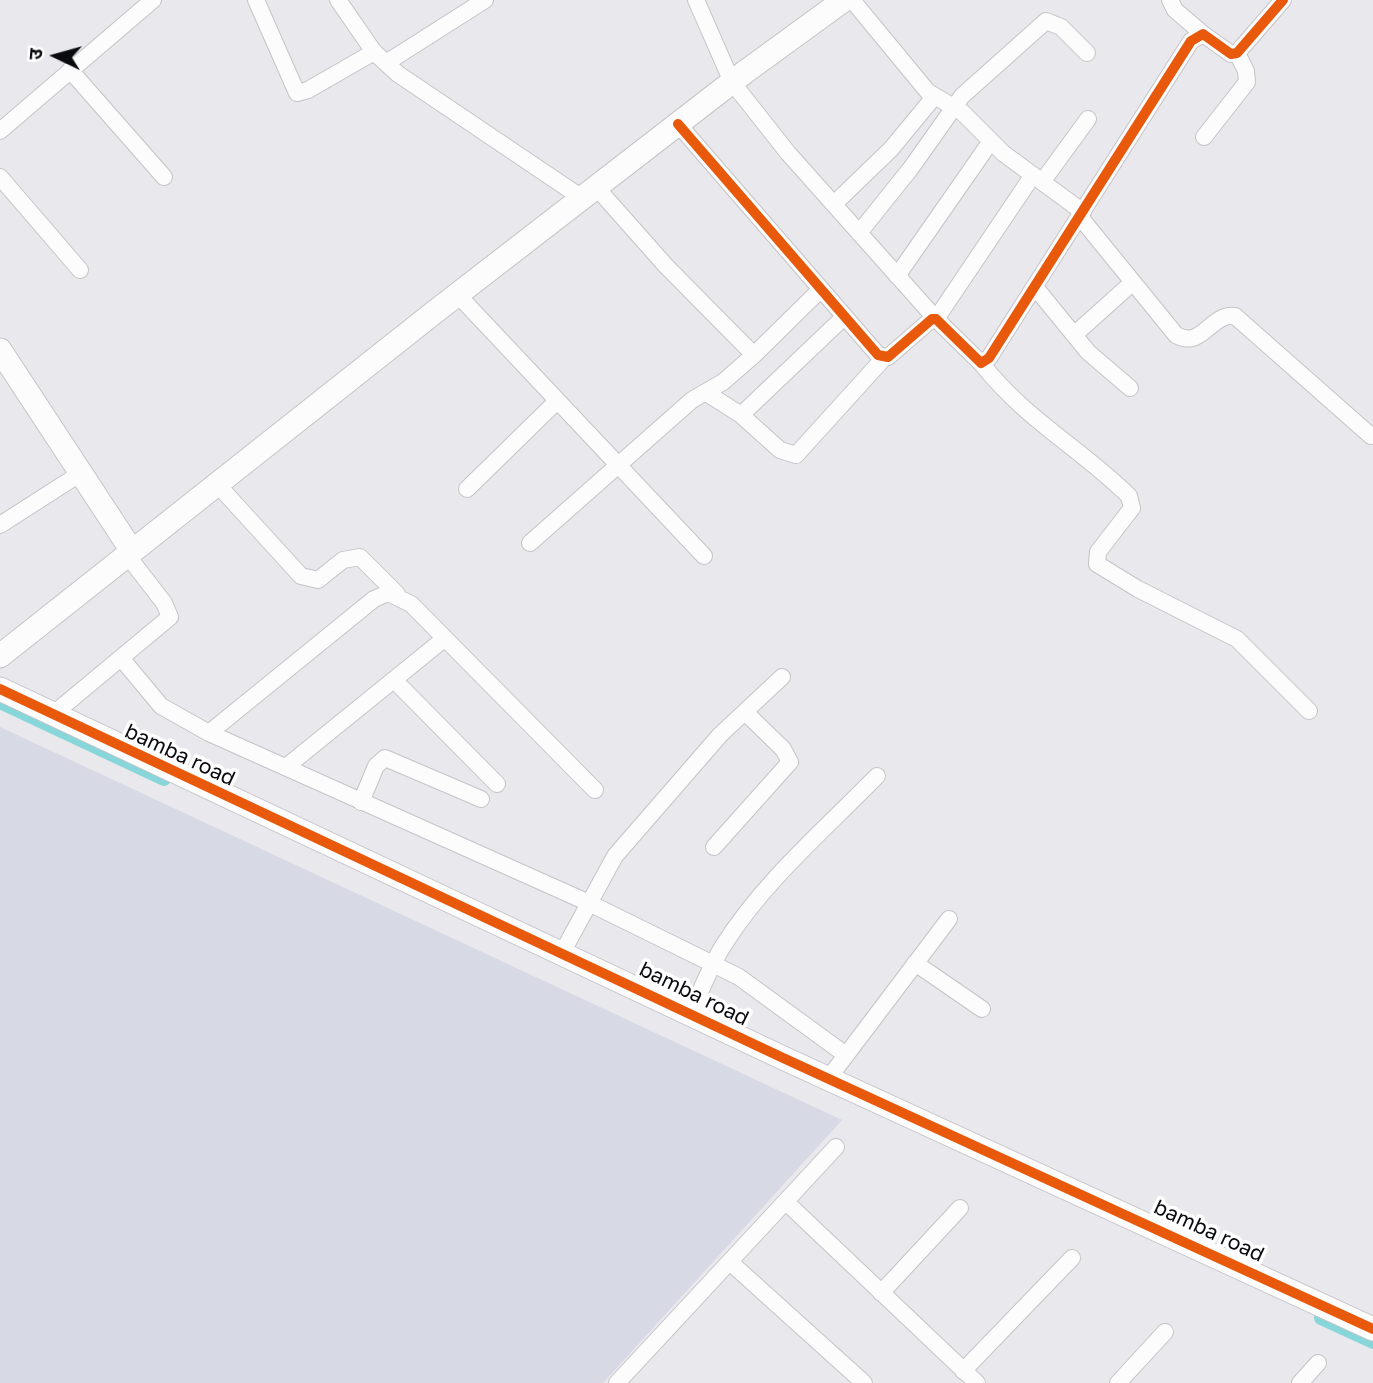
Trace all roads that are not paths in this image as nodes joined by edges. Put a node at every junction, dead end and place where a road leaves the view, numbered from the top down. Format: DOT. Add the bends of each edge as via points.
graph roads {
  1 [pos="153,0"];
  2 [pos="256,0"];
  3 [pos="338,0"];
  4 [pos="485,0"];
  5 [pos="696,0"];
  6 [pos="844,0"];
  7 [pos="852,0"];
  8 [pos="1170,0"];
  9 [pos="1283,0"];
  10 [pos="1203,34"];
  11 [pos="374,52"];
  12 [pos="1237,53"];
  13 [pos="1087,54"];
  14 [pos="386,63"];
  15 [pos="70,70"];
  16 [pos="732,82"];
  17 [pos="934,97"];
  18 [pos="955,108"];
  19 [pos="1088,119"];
  20 [pos="678,124"];
  21 [pos="0,131"];
  22 [pos="1204,137"];
  23 [pos="991,141"];
  24 [pos="0,177"];
  25 [pos="164,177"];
  26 [pos="1037,178"];
  27 [pos="589,192"];
  28 [pos="834,204"];
  29 [pos="1081,215"];
  30 [pos="859,233"];
  31 [pos="80,270"];
  32 [pos="897,276"];
  33 [pos="1132,283"];
  34 [pos="1035,288"];
  35 [pos="820,290"];
  36 [pos="457,294"];
  37 [pos="844,317"];
  38 [pos="936,319"];
  39 [pos="1074,335"];
  40 [pos="0,350"];
  41 [pos="754,355"];
  42 [pos="884,358"];
  43 [pos="981,363"];
  44 [pos="1130,388"];
  45 [pos="705,392"];
  46 [pos="556,402"];
  47 [pos="741,415"];
  48 [pos="1370,436"];
  49 [pos="617,465"];
  50 [pos="81,473"];
  51 [pos="216,484"];
  52 [pos="467,489"];
  53 [pos="0,525"];
  54 [pos="530,543"];
  55 [pos="130,553"];
  56 [pos="704,556"];
  57 [pos="397,594"];
  58 [pos="444,639"];
  59 [pos="0,656"];
  60 [pos="121,658"];
  61 [pos="782,677"];
  62 [pos="394,680"];
  63 [pos="0,690"];
  64 [pos="1309,711"];
  65 [pos="746,712"];
  66 [pos="51,716"];
  67 [pos="209,733"];
  68 [pos="286,767"];
  69 [pos="877,776"];
  70 [pos="497,784"];
  71 [pos="595,790"];
  72 [pos="481,799"];
  73 [pos="361,802"];
  74 [pos="714,847"];
  75 [pos="590,903"];
  76 [pos="949,919"];
  77 [pos="562,953"];
  78 [pos="915,963"];
  79 [pos="713,964"];
  80 [pos="982,1009"];
  81 [pos="690,1014"];
  82 [pos="846,1055"];
  83 [pos="828,1079"];
  84 [pos="835,1147"];
  85 [pos="786,1202"];
  86 [pos="960,1208"];
  87 [pos="1072,1258"];
  88 [pos="731,1263"];
  89 [pos="881,1293"];
  90 [pos="1373,1329"];
  91 [pos="1165,1332"];
  92 [pos="1318,1363"];
  93 [pos="963,1371"];
  94 [pos="617,1383"];
  95 [pos="864,1383"];
  96 [pos="977,1383"];
  97 [pos="1118,1383"];
  98 [pos="1300,1383"];
  1 -- 15 [label="street"];
  2 -- 11 [label="street" via="298,93"];
  3 -- 11 [label="street"];
  4 -- 14 [label="street"];
  5 -- 16 [label="street"];
  6 -- 16 [label="street"];
  7 -- 17 [label="street"];
  8 -- 10 [label="street"];
  9 -- 12 [label="street"];
  10 -- 12 [label="street" via="1231,54"];
  10 -- 29 [label="street" via="1191,41"];
  11 -- 14 [label="street"];
  12 -- 22 [label="street" via="1247,82"];
  13 -- 18 [label="street" via="1061,27 1046,21 977,80"];
  14 -- 27 [label="street" via="475,127"];
  15 -- 21 [label="street"];
  15 -- 25 [label="street"];
  16 -- 20 [label="street"];
  16 -- 28 [label="street"];
  17 -- 18 [label="street"];
  17 -- 28 [label="street" via="891,149"];
  18 -- 23 [label="street"];
  18 -- 30 [label="street"];
  19 -- 26 [label="street"];
  20 -- 27 [label="street"];
  20 -- 35 [label="street"];
  23 -- 26 [label="street"];
  23 -- 32 [label="street"];
  24 -- 31 [label="street"];
  26 -- 29 [label="street"];
  26 -- 38 [label="street"];
  27 -- 36 [label="street"];
  27 -- 41 [label="street"];
  28 -- 30 [label="street"];
  29 -- 33 [label="street"];
  29 -- 34 [label="street"];
  30 -- 32 [label="street"];
  32 -- 38 [label="street"];
  33 -- 39 [label="street"];
  33 -- 48 [label="street" via="1185,340 1198,338 1227,315 1243,321"];
  34 -- 39 [label="street"];
  34 -- 43 [label="street" via="989,358"];
  35 -- 37 [label="street"];
  35 -- 41 [label="street"];
  36 -- 46 [label="street"];
  36 -- 51 [label="street"];
  37 -- 42 [label="street"];
  37 -- 47 [label="street"];
  38 -- 42 [label="street"];
  38 -- 43 [label="street"];
  39 -- 44 [label="street"];
  40 -- 50 [label="street"];
  41 -- 45 [label="street" via="723,383"];
  42 -- 47 [label="street" via="796,455 780,450"];
  43 -- 64 [label="street" via="1004,393 1036,422 1129,496 1132,508 1098,552 1097,564 1237,639"];
  45 -- 47 [label="street"];
  45 -- 49 [label="street"];
  46 -- 49 [label="street"];
  46 -- 52 [label="street"];
  49 -- 54 [label="street"];
  49 -- 56 [label="street"];
  50 -- 53 [label="street"];
  50 -- 55 [label="street"];
  51 -- 55 [label="street"];
  51 -- 57 [label="street" via="301,576 318,580 343,560 360,557"];
  55 -- 59 [label="street"];
  55 -- 60 [label="street" via="170,617"];
  57 -- 58 [label="street"];
  57 -- 67 [label="street" via="381,594"];
  58 -- 62 [label="street"];
  58 -- 71 [label="street"];
  60 -- 66 [label="street"];
  60 -- 67 [label="street" via="161,706"];
  61 -- 65 [label="street"];
  62 -- 68 [label="street"];
  62 -- 70 [label="street"];
  63 -- 66 [label="street, bamba road"];
  65 -- 74 [label="street" via="790,762"];
  65 -- 75 [label="street" via="615,856"];
  66 -- 77 [label="street, bamba road"];
  67 -- 68 [label="street"];
  68 -- 73 [label="street"];
  69 -- 79 [label="street" via="738,924"];
  72 -- 73 [label="street" via="385,758"];
  73 -- 75 [label="street"];
  75 -- 77 [label="street"];
  75 -- 79 [label="street"];
  76 -- 78 [label="street"];
  77 -- 81 [label="street, bamba road"];
  78 -- 80 [label="street"];
  78 -- 82 [label="street"];
  79 -- 81 [label="street"];
  79 -- 82 [label="street"];
  81 -- 83 [label="street, bamba road"];
  82 -- 83 [label="street"];
  83 -- 90 [label="street, bamba road"];
  84 -- 85 [label="street"];
  85 -- 88 [label="street"];
  85 -- 89 [label="street"];
  86 -- 89 [label="street"];
  87 -- 93 [label="street"];
  88 -- 94 [label="street"];
  88 -- 95 [label="street"];
  89 -- 93 [label="street"];
  91 -- 97 [label="street"];
  92 -- 98 [label="street"];
  93 -- 96 [label="street"];
}
